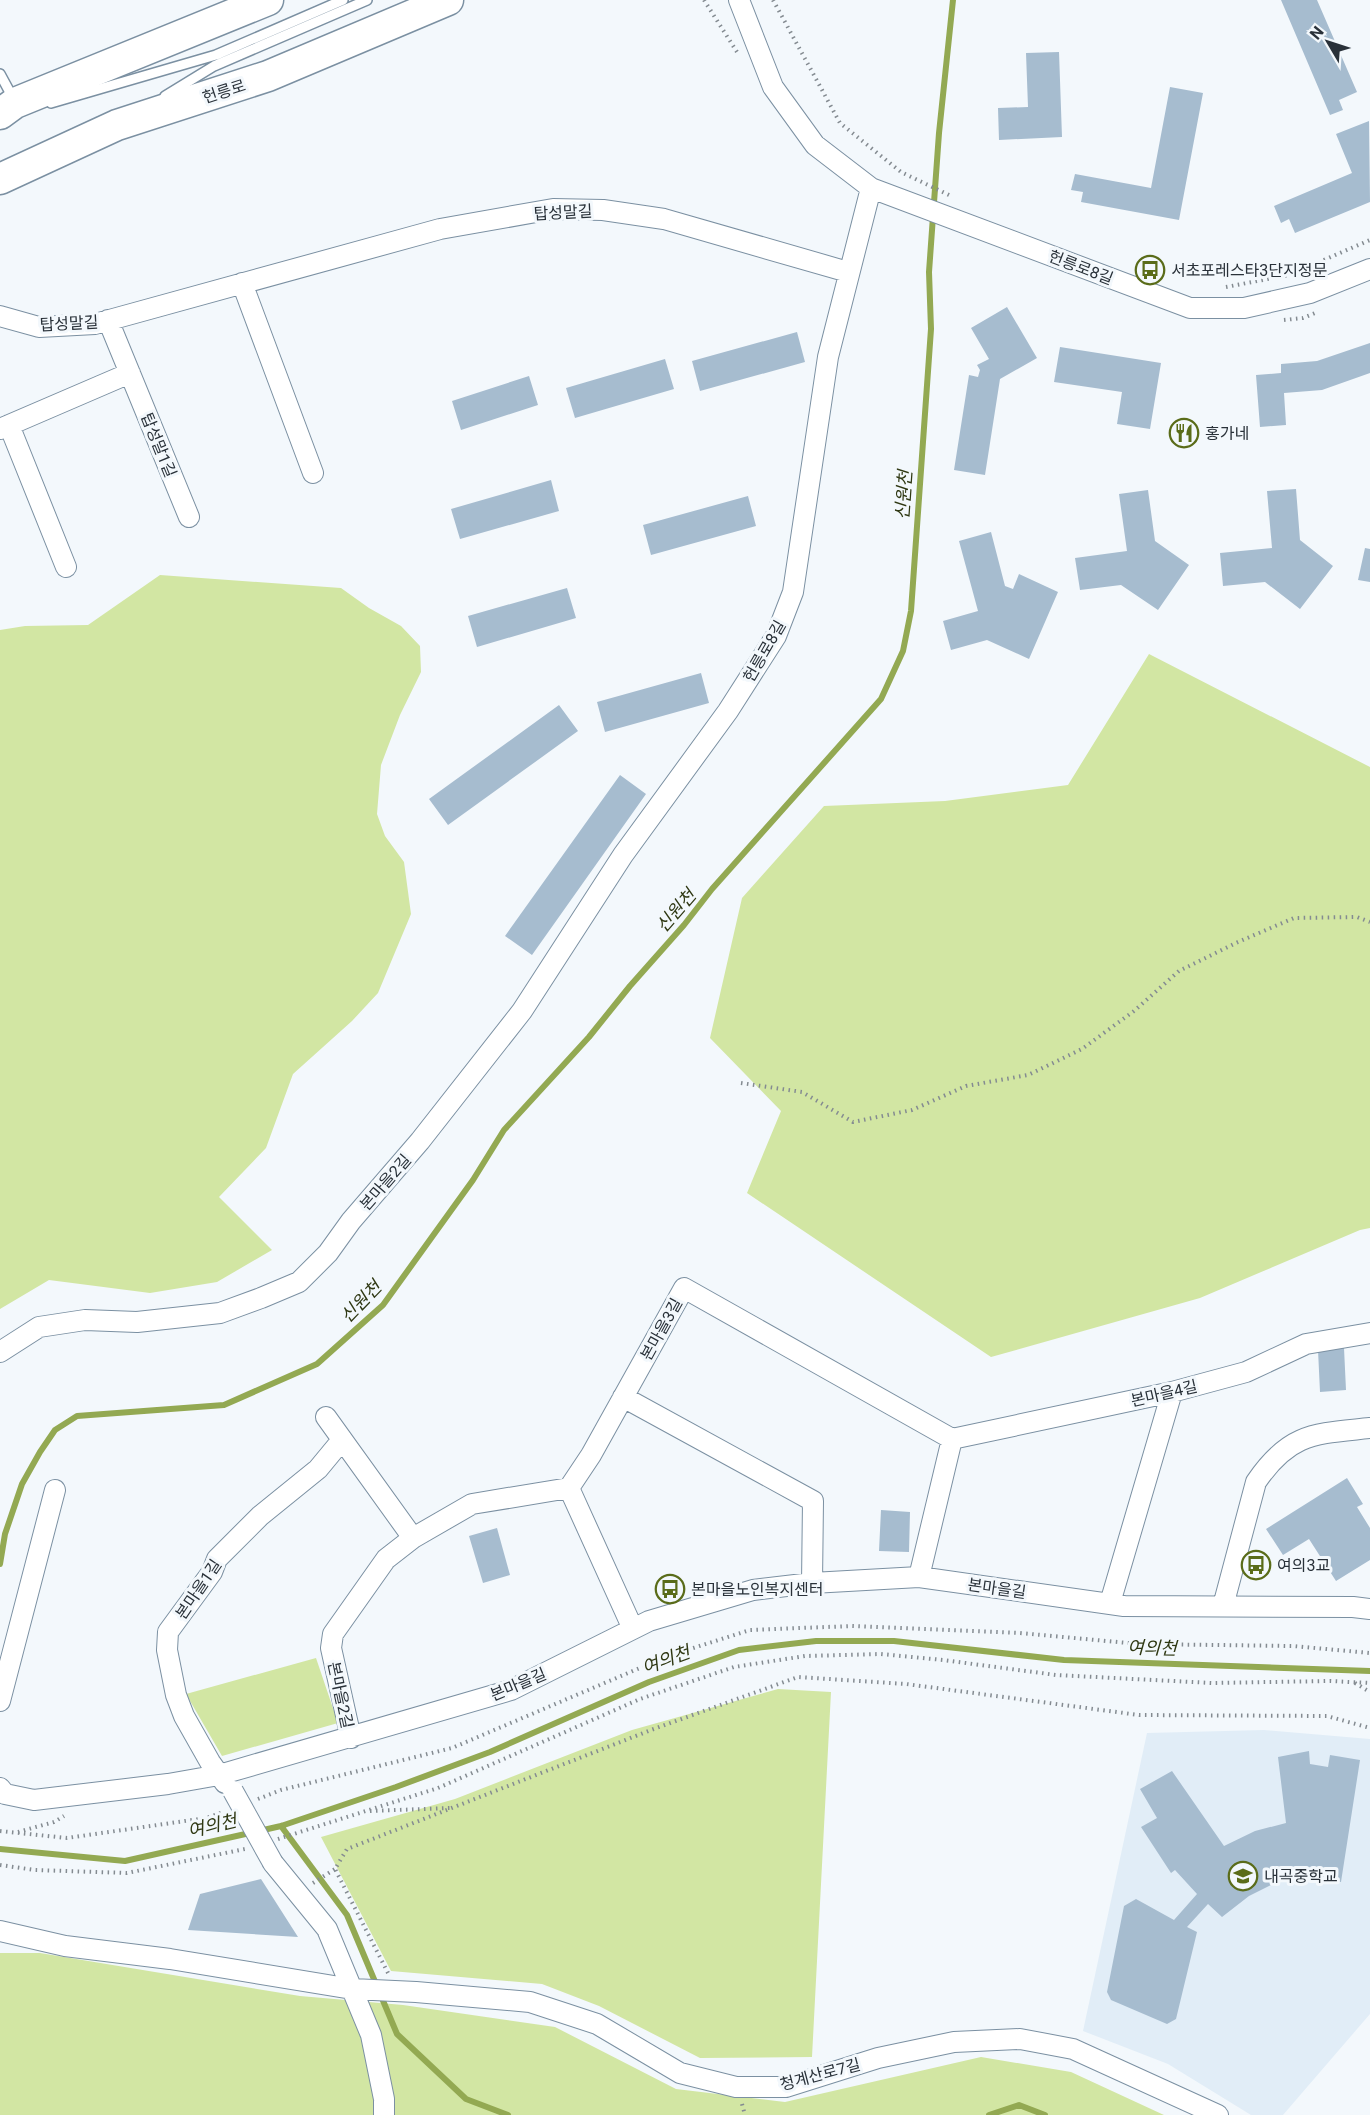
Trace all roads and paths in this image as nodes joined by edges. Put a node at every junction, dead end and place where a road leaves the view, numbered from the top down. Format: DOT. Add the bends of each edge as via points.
graph roads {
  1 [pos="268,0"];
  2 [pos="343,0"];
  3 [pos="367,0"];
  4 [pos="447,0"];
  5 [pos="739,0"];
  6 [pos="774,0"];
  7 [pos="0,74"];
  8 [pos="45,105"];
  9 [pos="10,112"];
  10 [pos="117,125"];
  11 [pos="0,179"];
  12 [pos="871,188"];
  13 [pos="953,197"];
  14 [pos="1370,240"];
  15 [pos="1370,269"];
  16 [pos="848,272"];
  17 [pos="242,283"];
  18 [pos="1220,289"];
  19 [pos="0,316"];
  20 [pos="108,320"];
  21 [pos="130,373"];
  22 [pos="5,427"];
  23 [pos="313,473"];
  24 [pos="189,517"];
  25 [pos="66,567"];
  26 [pos="1370,922"];
  27 [pos="493,1046"];
  28 [pos="741,1083"];
  29 [pos="1370,1333"];
  30 [pos="0,1352"];
  31 [pos="1172,1392"];
  32 [pos="623,1397"];
  33 [pos="326,1417"];
  34 [pos="1370,1428"];
  35 [pos="952,1439"];
  36 [pos="342,1440"];
  37 [pos="569,1488"];
  38 [pos="55,1490"];
  39 [pos="413,1538"];
  40 [pos="919,1577"];
  41 [pos="812,1583"];
  42 [pos="1110,1603"];
  43 [pos="1223,1606"];
  44 [pos="1370,1609"];
  45 [pos="631,1625"];
  46 [pos="1370,1653"];
  47 [pos="1354,1682"];
  48 [pos="1370,1683"];
  49 [pos="1370,1692"];
  50 [pos="0,1701"];
  51 [pos="1370,1728"];
  52 [pos="351,1738"];
  53 [pos="219,1775"];
  54 [pos="0,1788"];
  55 [pos="236,1801"];
  56 [pos="454,1808"];
  57 [pos="364,1811"];
  58 [pos="0,1831"];
  59 [pos="296,1833"];
  60 [pos="245,1849"];
  61 [pos="0,1865"];
  62 [pos="333,1870"];
  63 [pos="309,1886"];
  64 [pos="0,1931"];
  65 [pos="358,1989"];
  66 [pos="395,1991"];
  67 [pos="384,2115"];
  68 [pos="1218,2115"];
  1 -- 9 [label="main road"];
  2 -- 8 [label="lane" via="216,55"];
  3 -- 10 [label="lane" via="214,66"];
  4 -- 10 [label="main road, 헌릉로" via="268,76"];
  5 -- 12 [label="street" via="773,87 815,145"];
  6 -- 13 [label="path" via="840,123 901,172"];
  7 -- 9 [label="lane"];
  10 -- 11 [label="main road, 헌릉로"];
  12 -- 15 [label="street, 헌릉로8길" via="1190,308 1244,308 1310,293"];
  12 -- 16 [label="street, 헌릉로8길"];
  14 -- 18 [label="path" via="1289,274"];
  16 -- 17 [label="street, 탑성말길" via="664,219 553,208 440,229"];
  16 -- 27 [label="street, 헌릉로8길" via="828,357 793,592 776,636 728,711 623,855 522,1011"];
  17 -- 20 [label="street, 탑성말길"];
  17 -- 23 [label="street"];
  19 -- 20 [label="street, 탑성말길" via="39,327"];
  20 -- 21 [label="street, 탑성말1길"];
  21 -- 22 [label="street"];
  21 -- 24 [label="street, 탑성말1길"];
  22 -- 25 [label="street"];
  26 -- 28 [label="path" via="1357,917 1294,918 1179,971 1082,1049 1028,1075 966,1086 912,1110 853,1122 802,1092"];
  27 -- 30 [label="street, 본마을2길" via="420,1141 299,1282 220,1313 137,1322 85,1320 39,1327"];
  29 -- 31 [label="street, 본마을4길" via="1306,1344 1246,1372"];
  31 -- 35 [label="street, 본마을4길"];
  31 -- 42 [label="street"];
  32 -- 35 [label="street, 본마을3길" via="684,1288"];
  32 -- 37 [label="street, 본마을3길"];
  32 -- 41 [label="street" via="813,1501"];
  33 -- 36 [label="street"];
  34 -- 43 [label="street" via="1310,1436 1285,1448 1266,1466 1256,1482"];
  35 -- 40 [label="street"];
  36 -- 39 [label="street"];
  36 -- 53 [label="street, 본마을1길" via="318,1469 260,1516 217,1559 212,1572 168,1632 167,1650 176,1695"];
  37 -- 39 [label="street, 본마을2길" via="472,1504"];
  37 -- 45 [label="street"];
  38 -- 50 [label="street"];
  39 -- 52 [label="street, 본마을2길" via="386,1559 333,1634 331,1648"];
  40 -- 41 [label="street, 본마을길"];
  40 -- 42 [label="street, 본마을길"];
  41 -- 45 [label="street, 본마을길" via="753,1590"];
  42 -- 43 [label="street, 본마을길"];
  43 -- 44 [label="street, 본마을길"];
  45 -- 52 [label="street, 본마을길" via="511,1690"];
  46 -- 55 [label="path" via="1293,1646 1139,1644 1020,1633 852,1626 750,1630 668,1656 452,1748"];
  47 -- 48 [label="path"];
  47 -- 49 [label="path"];
  47 -- 57 [label="path" via="1212,1683 1056,1675 881,1654 805,1656 734,1667 640,1699 438,1788"];
  51 -- 56 [label="path" via="1327,1716 1140,1715 906,1684 798,1677"];
  52 -- 53 [label="street, 본마을길"];
  53 -- 54 [label="street, 본마을길" via="34,1800 5,1794"];
  53 -- 55 [label="street"];
  55 -- 58 [label="path" via="206,1818 68,1838"];
  55 -- 65 [label="street, bridge" via="273,1863 327,1929"];
  56 -- 57 [label="path"];
  56 -- 62 [label="path" via="347,1850"];
  57 -- 59 [label="path"];
  60 -- 61 [label="path" via="127,1873"];
  62 -- 63 [label="path"];
  62 -- 66 [label="path"];
  64 -- 65 [label="street, 청계산로7길" via="65,1946"];
  65 -- 66 [label="street, 청계산로7길"];
  65 -- 67 [label="street" via="371,2035"];
  66 -- 68 [label="street, 청계산로7길" via="530,2002 597,2024 680,2073 736,2087 786,2087 878,2058 954,2042 1020,2039 1073,2049"];
}
